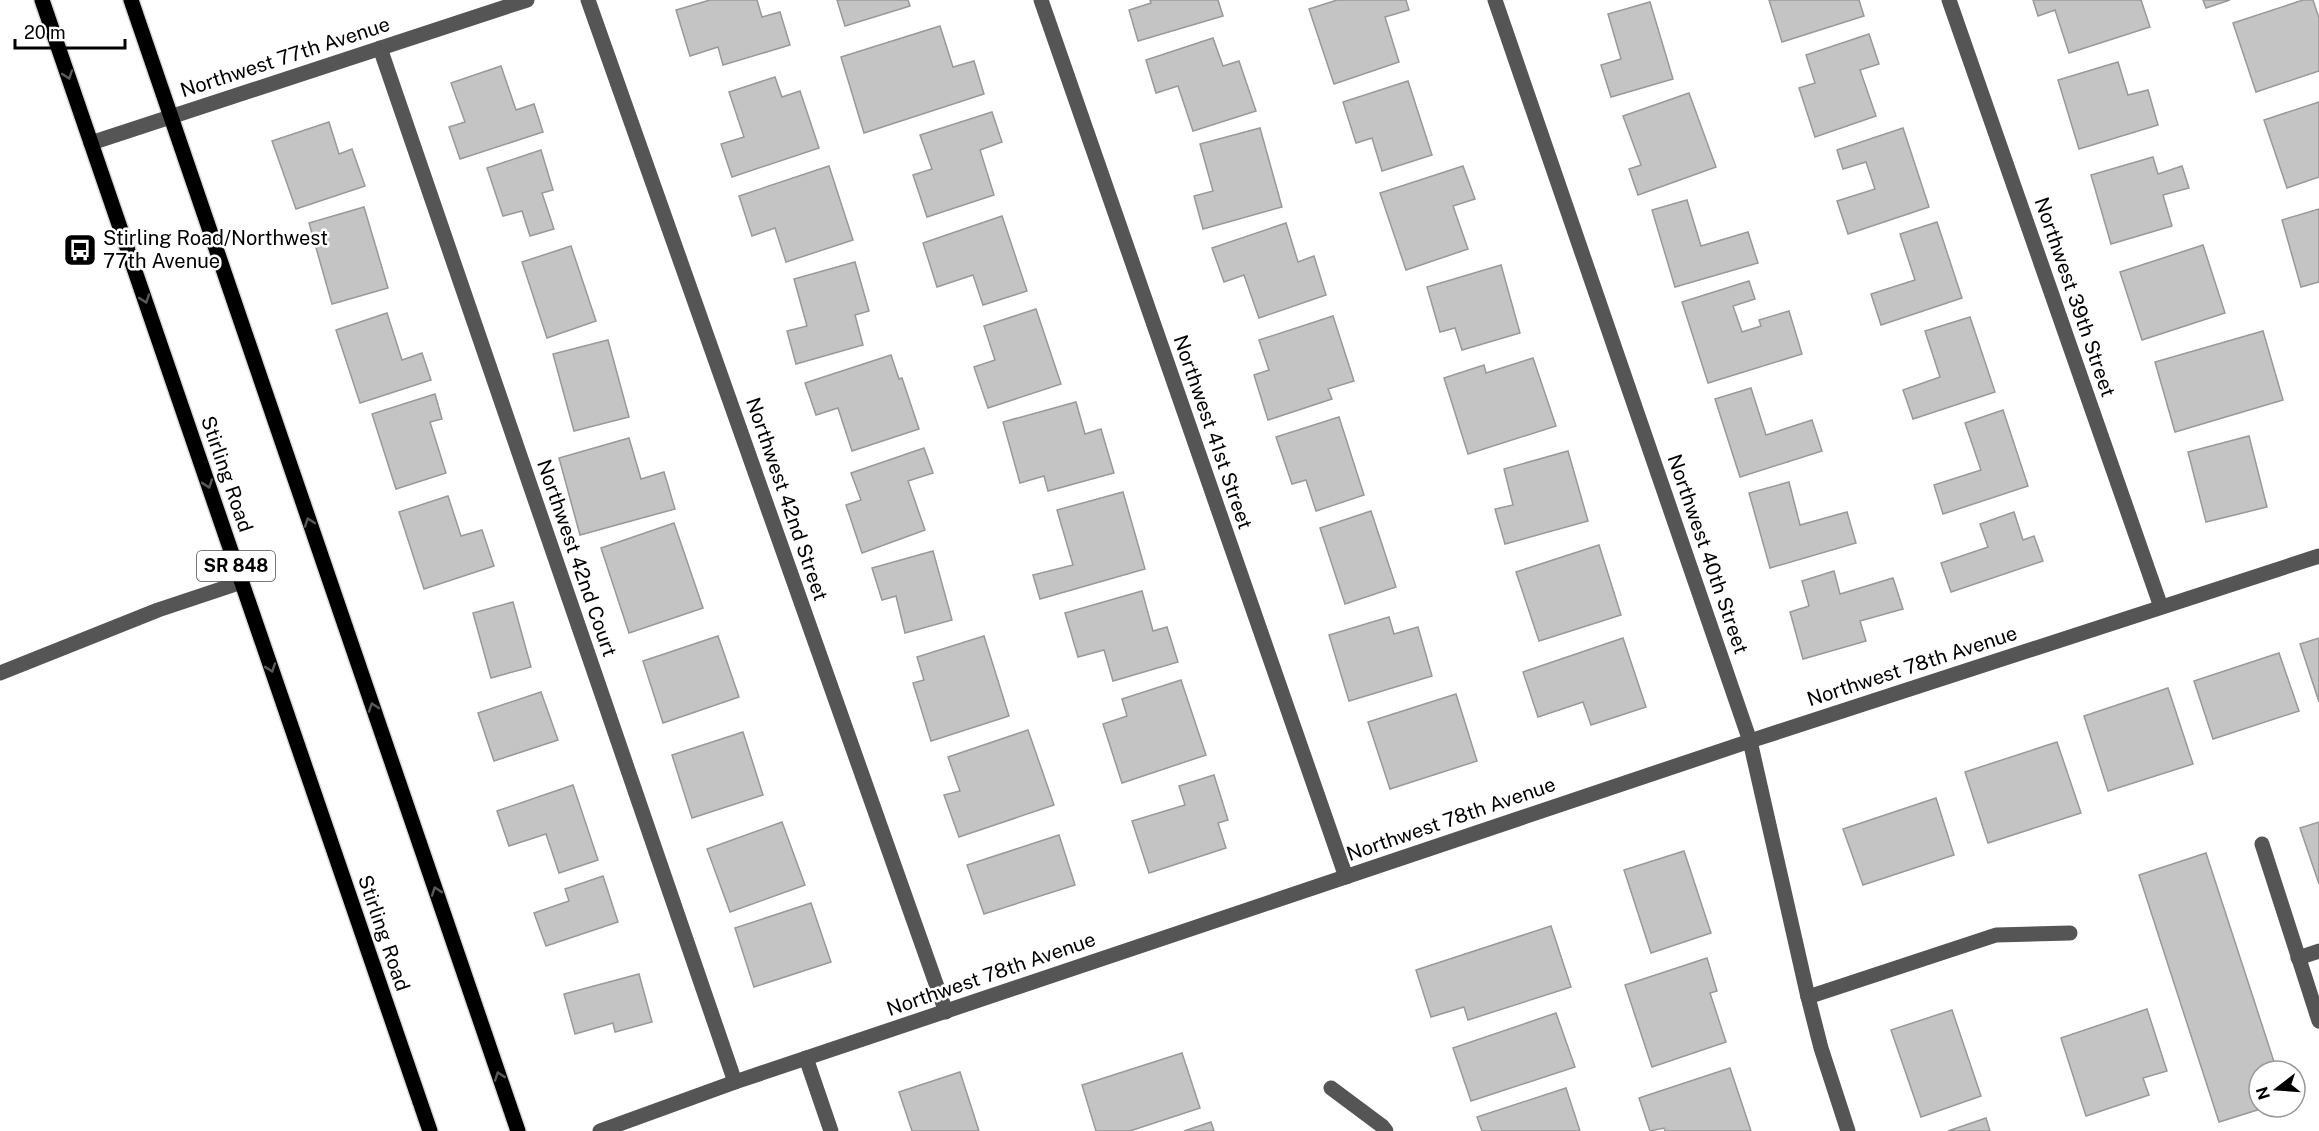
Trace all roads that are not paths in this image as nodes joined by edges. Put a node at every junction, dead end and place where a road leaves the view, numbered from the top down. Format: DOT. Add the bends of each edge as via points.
graph roads {
  1 [pos="42,0"];
  2 [pos="131,0"];
  3 [pos="526,0"];
  4 [pos="588,0"];
  5 [pos="1041,0"];
  6 [pos="1495,0"];
  7 [pos="1949,0"];
  8 [pos="380,48"];
  9 [pos="170,116"];
  10 [pos="91,143"];
  11 [pos="2319,556"];
  12 [pos="242,582"];
  13 [pos="2161,607"];
  14 [pos="0,673"];
  15 [pos="1750,741"];
  16 [pos="2262,844"];
  17 [pos="1346,877"];
  18 [pos="2070,933"];
  19 [pos="2319,951"];
  20 [pos="2298,958"];
  21 [pos="1808,997"];
  22 [pos="946,1012"];
  23 [pos="2319,1021"];
  24 [pos="806,1058"];
  25 [pos="735,1082"];
  26 [pos="1331,1088"];
  27 [pos="430,1131"];
  28 [pos="518,1131"];
  29 [pos="600,1131"];
  30 [pos="831,1131"];
  31 [pos="1386,1131"];
  32 [pos="1848,1131"];
  1 -- 10 [label="main road, Stirling Road / SR 848, one-way"];
  2 -- 9 [label="main road"];
  3 -- 8 [label="street, Northwest 77th Avenue"];
  4 -- 22 [label="street, Northwest 42nd Street"];
  5 -- 17 [label="street, Northwest 41st Street"];
  6 -- 15 [label="street, Northwest 40th Street"];
  7 -- 13 [label="street, Northwest 39th Street"];
  8 -- 9 [label="street, Northwest 77th Avenue"];
  8 -- 25 [label="street, Northwest 42nd Court"];
  9 -- 10 [label="street, Northwest 77th Avenue"];
  28 -- 9 [label="main road, one-way"];
  10 -- 12 [label="main road, Stirling Road / SR 848, one-way"];
  11 -- 13 [label="street, Northwest 78th Avenue"];
  12 -- 14 [label="street" via="158,610"];
  12 -- 27 [label="main road, Stirling Road / SR 848, one-way"];
  13 -- 15 [label="street, Northwest 78th Avenue"];
  15 -- 17 [label="street, Northwest 78th Avenue"];
  15 -- 21 [label="street, Northwest 40th Street"];
  16 -- 20 [label="street"];
  17 -- 22 [label="street, Northwest 78th Avenue"];
  18 -- 21 [label="street" via="1996,934"];
  19 -- 20 [label="street"];
  20 -- 23 [label="street"];
  21 -- 32 [label="street, Northwest 40th Street"];
  22 -- 24 [label="street, Northwest 78th Avenue"];
  24 -- 25 [label="street, Northwest 78th Avenue"];
  24 -- 30 [label="street"];
  25 -- 29 [label="street, Northwest 78th Avenue"];
  26 -- 31 [label="street"];
}
